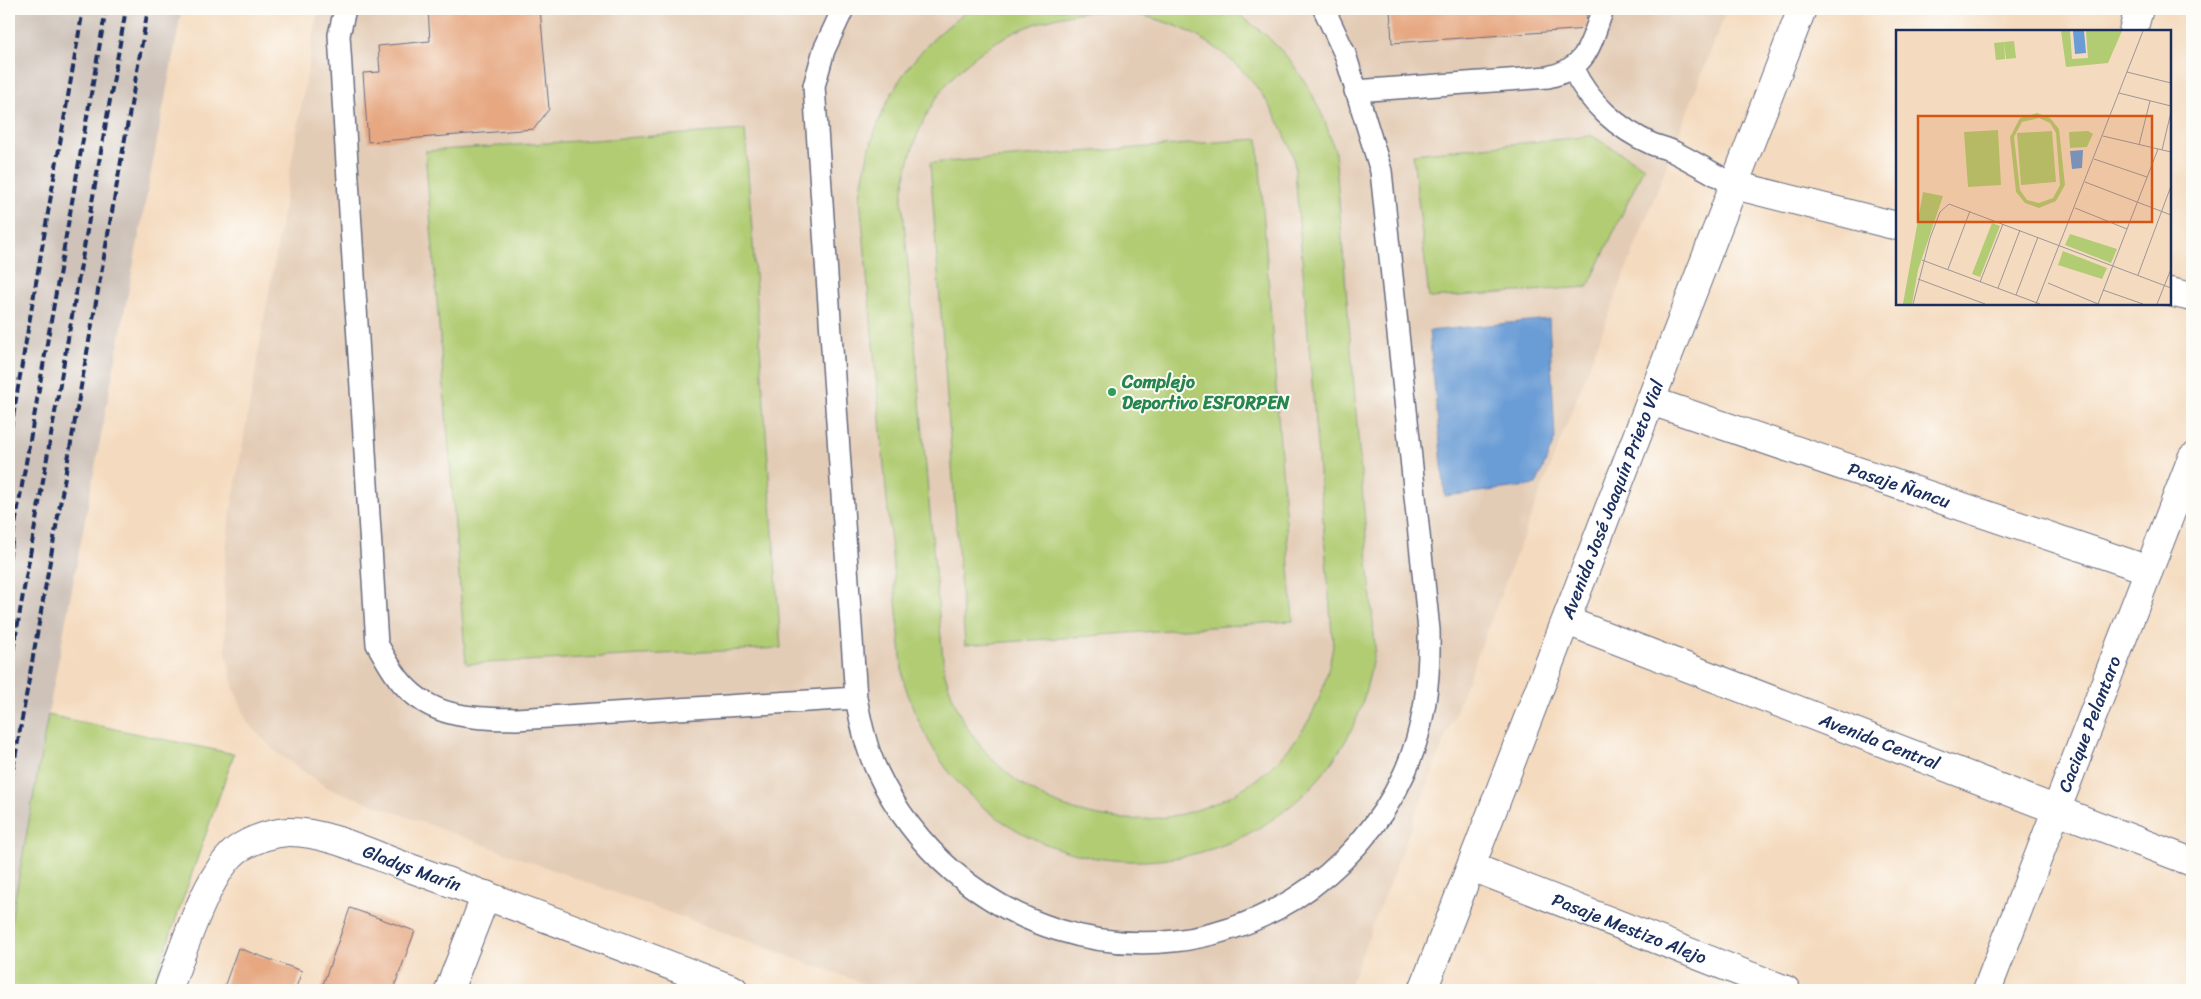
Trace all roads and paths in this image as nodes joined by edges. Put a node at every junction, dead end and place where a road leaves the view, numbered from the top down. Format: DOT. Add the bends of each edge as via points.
graph roads {
  1 [pos="345,9"];
  2 [pos="844,9"];
  3 [pos="1324,9"];
  4 [pos="1603,9"];
  5 [pos="1802,9"];
  6 [pos="2139,9"];
  7 [pos="2133,30"];
  8 [pos="1574,69"];
  9 [pos="1355,91"];
  10 [pos="1734,185"];
  11 [pos="1896,226"];
  12 [pos="2171,292"];
  13 [pos="2192,297"];
  14 [pos="1651,401"];
  15 [pos="2192,458"];
  16 [pos="2149,570"];
  17 [pos="1567,621"];
  18 [pos="856,698"];
  19 [pos="2057,810"];
  20 [pos="2192,862"];
  21 [pos="1472,867"];
  22 [pos="486,895"];
  23 [pos="168,990"];
  24 [pos="450,990"];
  25 [pos="734,990"];
  26 [pos="1423,990"];
  27 [pos="1786,990"];
  28 [pos="1987,990"];
  1 -- 18 [label="lane" via="339,35 377,644 402,683 426,704 464,718 516,719"];
  2 -- 18 [label="lane" via="824,50 814,86"];
  3 -- 9 [label="lane" via="1345,54"];
  4 -- 8 [label="lane" via="1586,52"];
  5 -- 10 [label="street, Avenida José Joaquín Prieto Vial"];
  6 -- 7 [label="street"];
  8 -- 9 [label="lane" via="1548,77"];
  8 -- 10 [label="lane" via="1581,85 1608,116 1631,132"];
  9 -- 18 [label="lane" via="1381,171 1429,630 1430,667 1426,704 1404,774 1364,837 1340,865 1311,888 1279,908 1210,935 1137,943 1100,940 1064,932 996,904 965,884 913,832 876,769 863,734"];
  10 -- 11 [label="street"];
  10 -- 14 [label="street, Avenida José Joaquín Prieto Vial"];
  12 -- 13 [label="street"];
  14 -- 16 [label="street, Pasaje Ñancu"];
  14 -- 17 [label="street, Avenida José Joaquín Prieto Vial"];
  15 -- 16 [label="street, Cacique Pelantaro"];
  16 -- 19 [label="street, Cacique Pelantaro"];
  17 -- 19 [label="street, Avenida Central"];
  17 -- 21 [label="street, Avenida José Joaquín Prieto Vial"];
  19 -- 20 [label="street, Avenida Central"];
  19 -- 28 [label="street, Cacique Pelantaro"];
  21 -- 26 [label="street, Avenida José Joaquín Prieto Vial"];
  21 -- 27 [label="street, Pasaje Mestizo Alejo"];
  22 -- 23 [label="street, Gladys Marín" via="323,837 288,832 263,836 239,848 222,868 202,901"];
  22 -- 24 [label="street"];
  22 -- 25 [label="street, Gladys Marín"];
}
